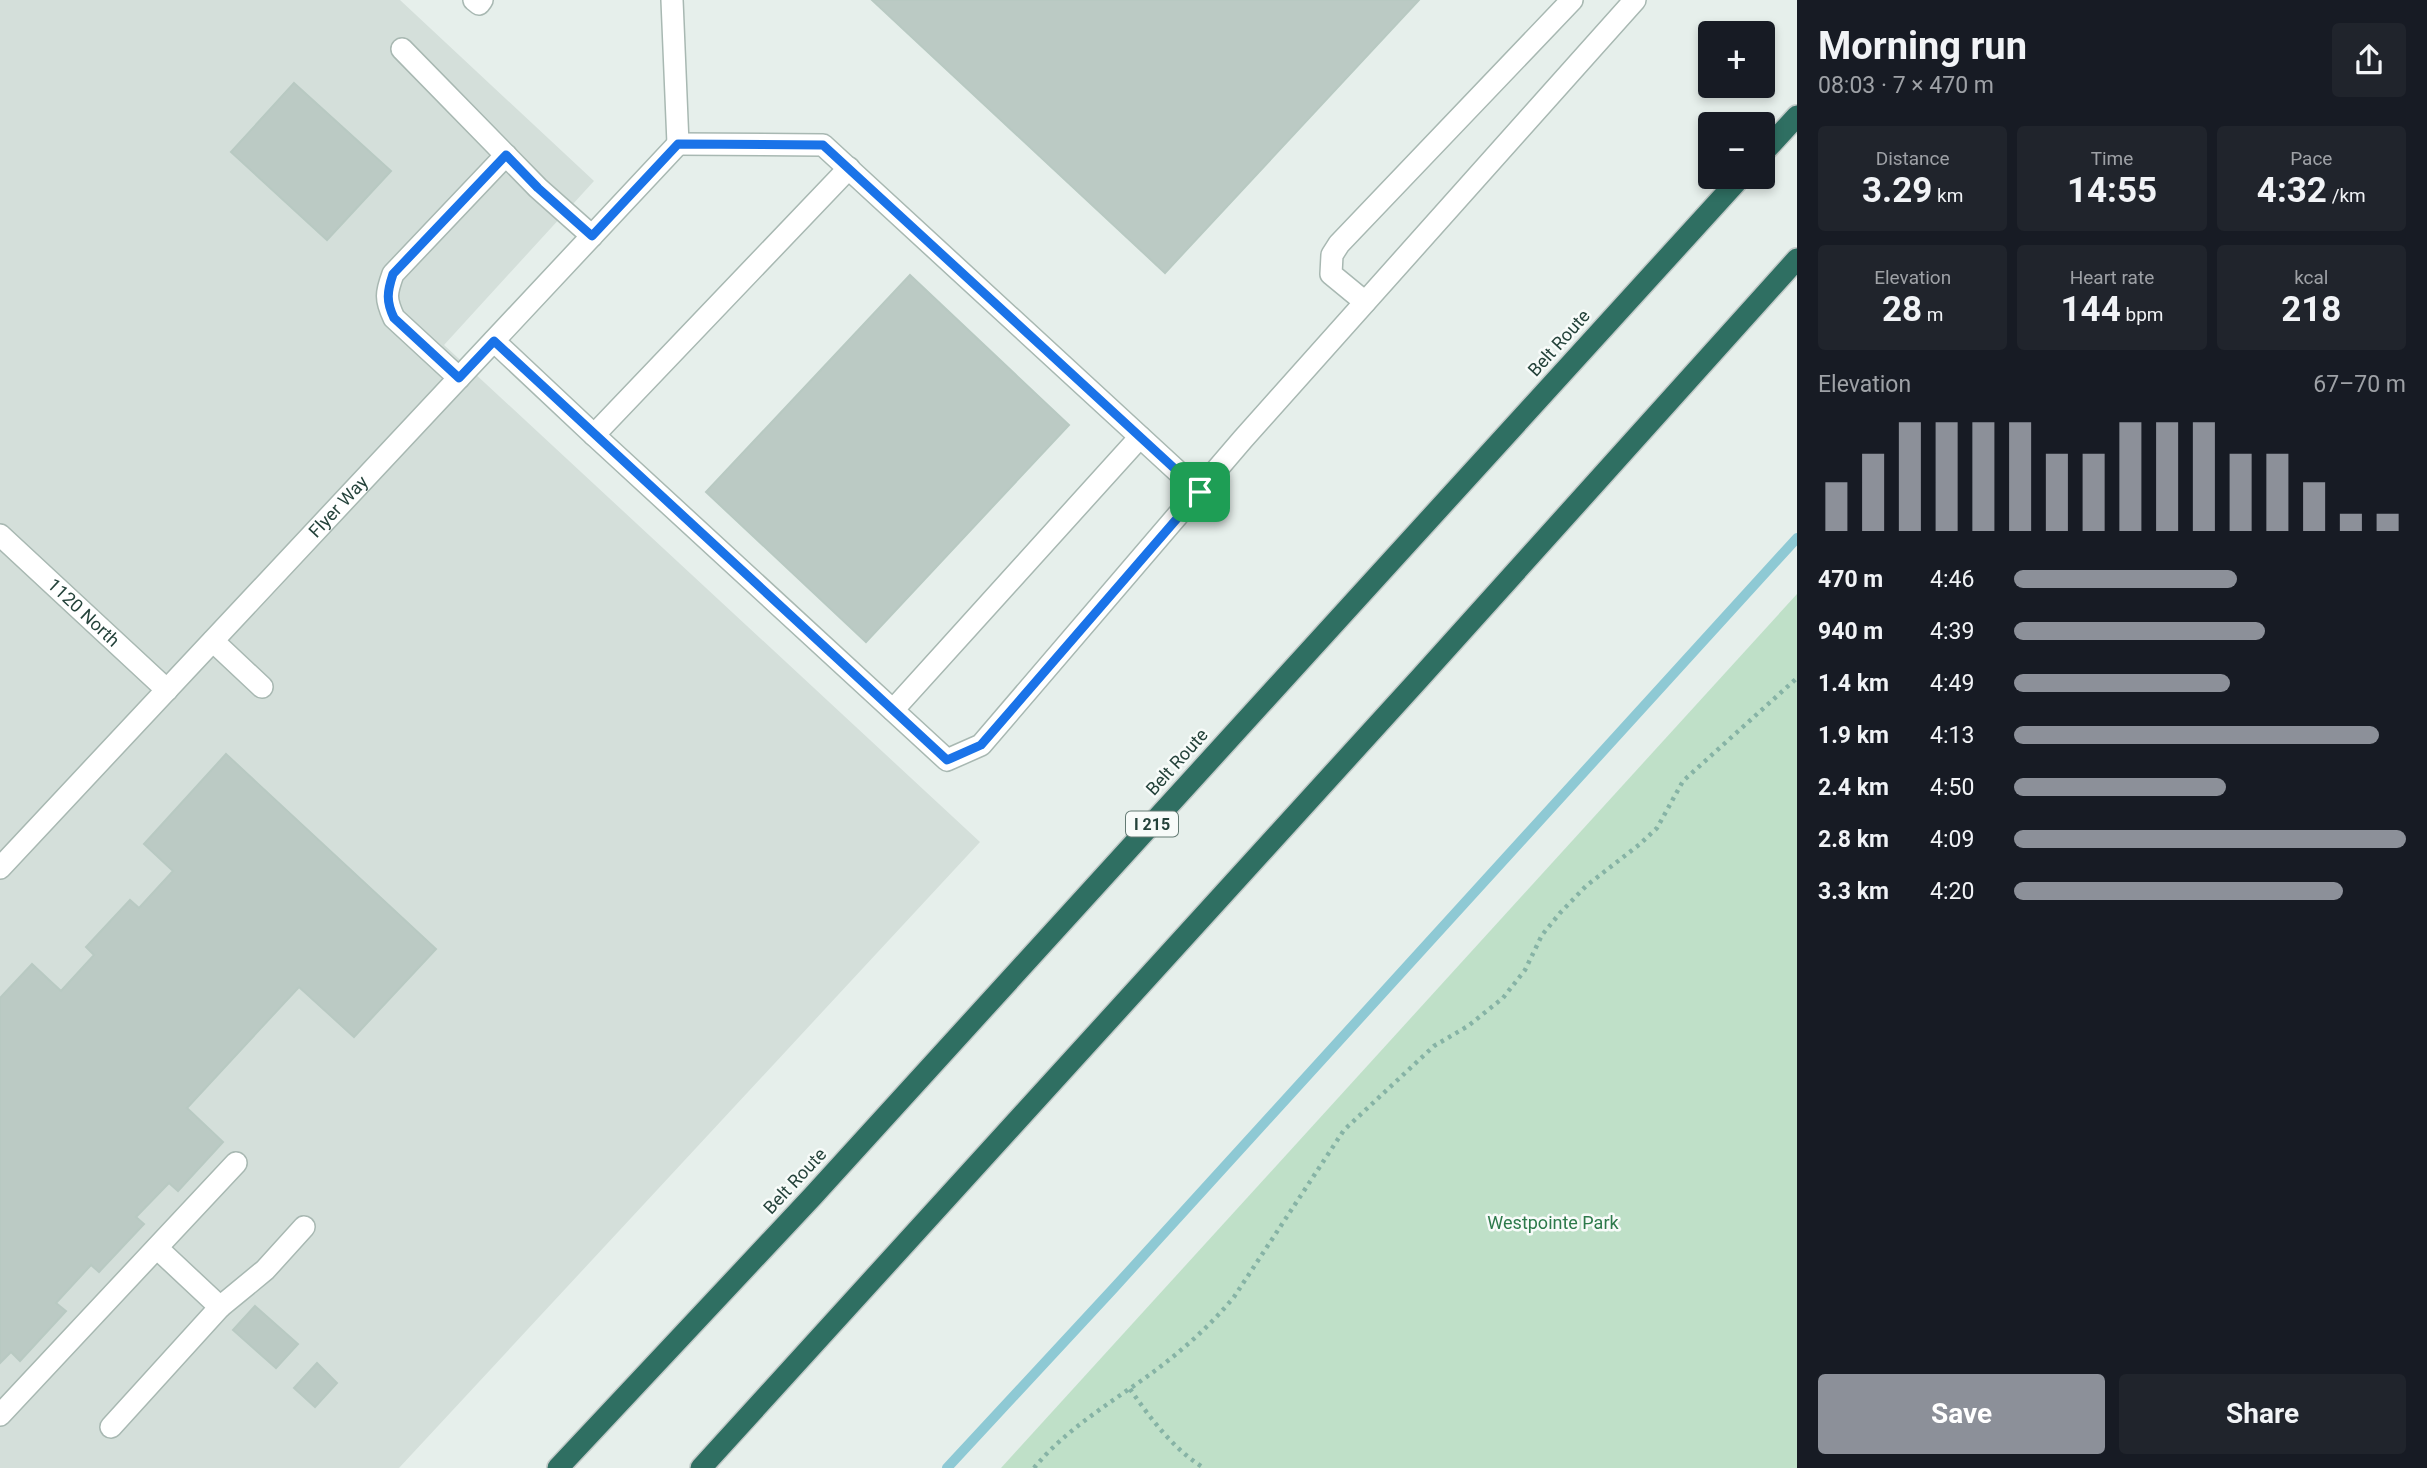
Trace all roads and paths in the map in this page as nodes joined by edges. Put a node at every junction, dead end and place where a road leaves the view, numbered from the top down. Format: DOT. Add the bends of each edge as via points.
graph roads {
  1 [pos="474,0"];
  2 [pos="482,0"];
  3 [pos="671,0"];
  4 [pos="1572,0"];
  5 [pos="1634,0"];
  6 [pos="401,49"];
  7 [pos="1797,116"];
  8 [pos="1775,140"];
  9 [pos="678,144"];
  10 [pos="506,155"];
  11 [pos="849,168"];
  12 [pos="1730,189"];
  13 [pos="592,236"];
  14 [pos="1797,259"];
  15 [pos="1366,302"];
  16 [pos="494,341"];
  17 [pos="459,378"];
  18 [pos="594,435"];
  19 [pos="1140,436"];
  20 [pos="1200,492"];
  21 [pos="0,535"];
  22 [pos="213,641"];
  23 [pos="1797,678"];
  24 [pos="262,687"];
  25 [pos="167,690"];
  26 [pos="893,710"];
  27 [pos="0,868"];
  28 [pos="236,1163"];
  29 [pos="304,1227"];
  30 [pos="157,1248"];
  31 [pos="220,1307"];
  32 [pos="1130,1389"];
  33 [pos="0,1415"];
  34 [pos="111,1427"];
  35 [pos="558,1468"];
  36 [pos="701,1468"];
  37 [pos="1034,1468"];
  38 [pos="1204,1468"];
  1 -- 2 [label="street" via="479,4"];
  3 -- 9 [label="street"];
  4 -- 15 [label="street" via="1339,244 1332,255 1331,274"];
  5 -- 15 [label="street"];
  6 -- 10 [label="street"];
  7 -- 8 [label="highway"];
  9 -- 11 [label="street" via="823,145"];
  9 -- 13 [label="street, Flyer Way"];
  10 -- 13 [label="street"];
  10 -- 17 [label="street" via="393,274 386,293 394,318"];
  11 -- 18 [label="street"];
  11 -- 19 [label="street"];
  12 -- 35 [label="highway, Belt Route / I 215" via="822,1186"];
  13 -- 16 [label="street, Flyer Way"];
  14 -- 36 [label="highway"];
  15 -- 20 [label="street"];
  16 -- 17 [label="street, Flyer Way"];
  16 -- 18 [label="street"];
  17 -- 22 [label="street, Flyer Way"];
  18 -- 26 [label="street"];
  19 -- 20 [label="street"];
  19 -- 26 [label="street"];
  20 -- 26 [label="street" via="981,745 947,760"];
  21 -- 25 [label="street, 1120 North"];
  22 -- 24 [label="street"];
  22 -- 25 [label="street, Flyer Way"];
  23 -- 32 [label="path" via="1683,781 1657,828 1560,913 1503,998 1434,1046 1344,1130 1215,1320"];
  25 -- 27 [label="street, Flyer Way"];
  28 -- 30 [label="street"];
  29 -- 31 [label="street" via="265,1270"];
  30 -- 31 [label="street"];
  30 -- 33 [label="street"];
  31 -- 34 [label="street"];
  32 -- 37 [label="path" via="1082,1421"];
  32 -- 38 [label="path" via="1155,1424"];
}
